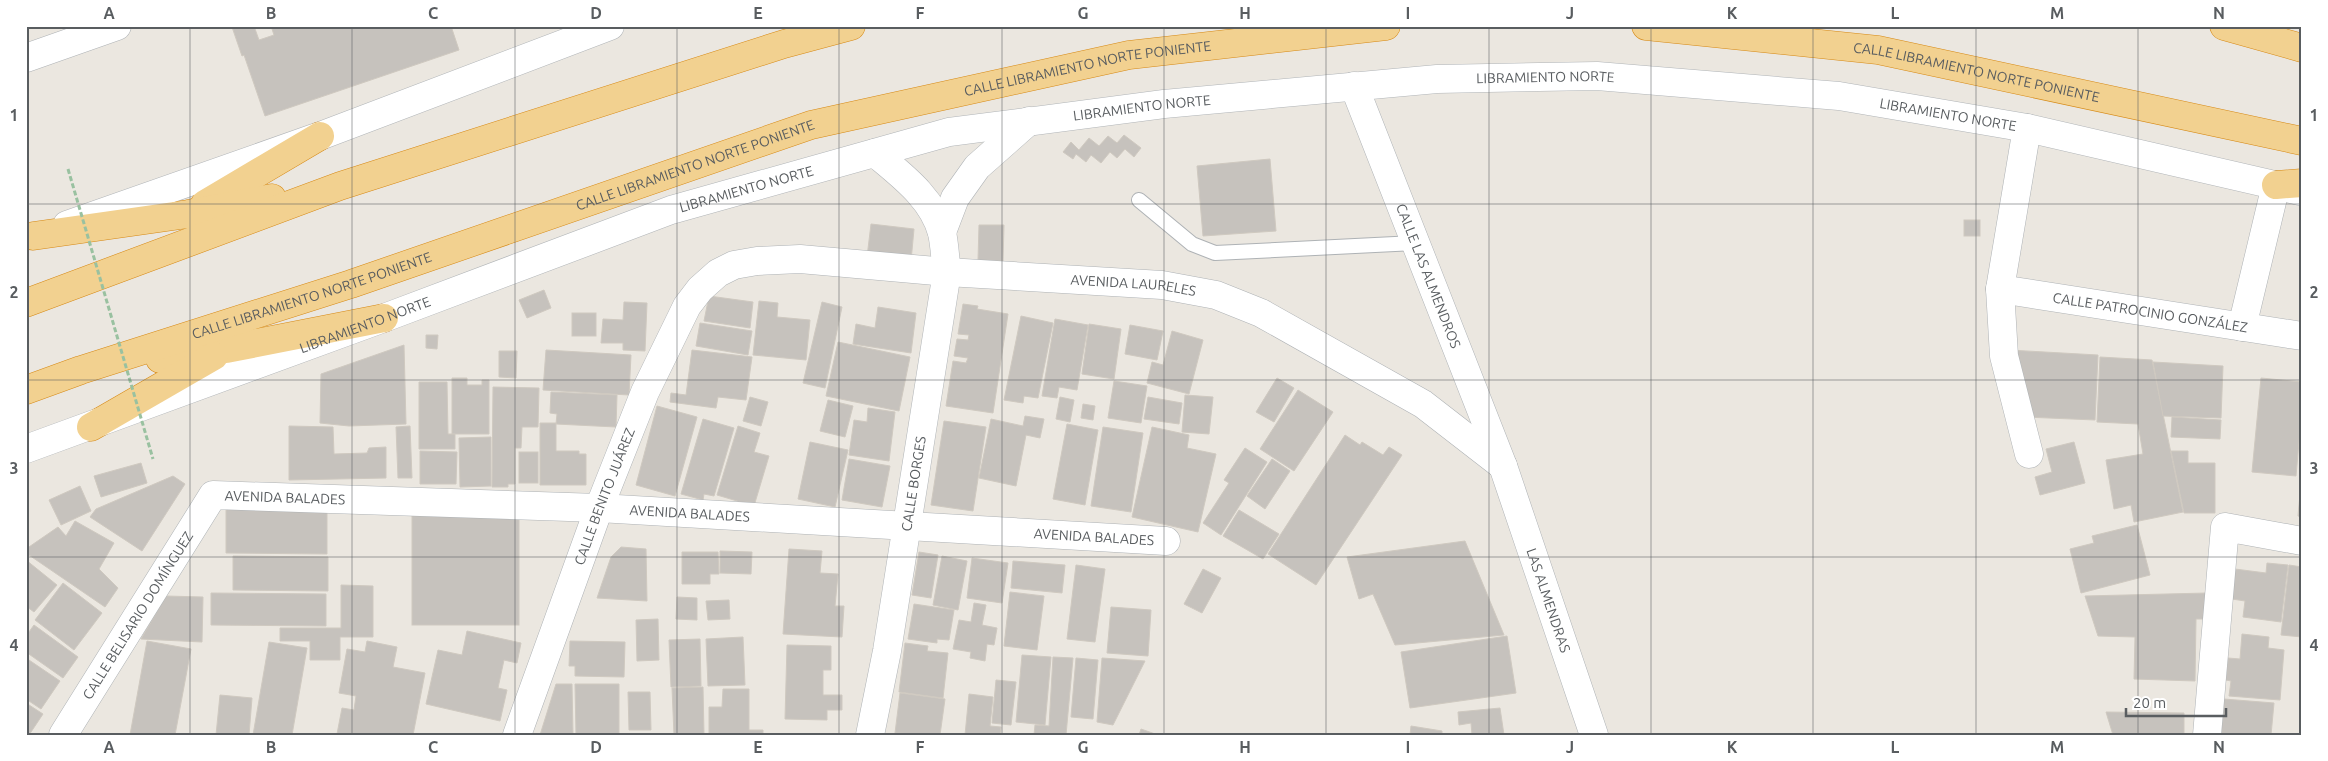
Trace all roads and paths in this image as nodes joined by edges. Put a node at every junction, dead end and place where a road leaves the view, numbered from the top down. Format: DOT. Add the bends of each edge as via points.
graph roads {
  1 [pos="117,26"];
  2 [pos="610,26"];
  3 [pos="851,26"];
  4 [pos="1386,26"];
  5 [pos="1646,26"];
  6 [pos="2224,26"];
  7 [pos="2272,26"];
  8 [pos="2302,27"];
  9 [pos="2302,48"];
  10 [pos="26,58"];
  11 [pos="1354,86"];
  12 [pos="1029,121"];
  13 [pos="2027,128"];
  14 [pos="2266,132"];
  15 [pos="320,136"];
  16 [pos="2302,141"];
  17 [pos="875,153"];
  18 [pos="2302,153"];
  19 [pos="68,169"];
  20 [pos="340,186"];
  21 [pos="2293,187"];
  22 [pos="1139,200"];
  23 [pos="188,214"];
  24 [pos="942,232"];
  25 [pos="30,238"];
  26 [pos="1415,243"];
  27 [pos="947,272"];
  28 [pos="718,273"];
  29 [pos="351,284"];
  30 [pos="2000,289"];
  31 [pos="59,292"];
  32 [pos="26,303"];
  33 [pos="384,318"];
  34 [pos="2242,327"];
  35 [pos="2302,336"];
  36 [pos="226,349"];
  37 [pos="81,370"];
  38 [pos="26,390"];
  39 [pos="92,427"];
  40 [pos="26,449"];
  41 [pos="2028,454"];
  42 [pos="153,459"];
  43 [pos="1503,466"];
  44 [pos="213,495"];
  45 [pos="599,508"];
  46 [pos="908,524"];
  47 [pos="1166,541"];
  48 [pos="2302,541"];
  49 [pos="63,735"];
  50 [pos="517,735"];
  51 [pos="870,735"];
  52 [pos="1594,735"];
  53 [pos="2207,735"];
  1 -- 10 [label="street"];
  2 -- 15 [label="street"];
  3 -- 20 [label="highway" via="784,44"];
  4 -- 29 [label="highway, CALLE LIBRAMIENTO NORTE PONIENTE" via="1129,55 811,125"];
  5 -- 14 [label="highway, CALLE LIBRAMIENTO NORTE PONIENTE" via="1878,50"];
  6 -- 9 [label="highway"];
  7 -- 8 [label="highway"];
  11 -- 12 [label="street, LIBRAMIENTO NORTE"];
  11 -- 13 [label="street, LIBRAMIENTO NORTE" via="1436,79 1598,76 1839,96"];
  11 -- 26 [label="street, CALLE LAS ALMENDROS"];
  12 -- 17 [label="street, LIBRAMIENTO NORTE" via="949,132"];
  12 -- 24 [label="street, CALLE BORGES" via="977,167 955,198"];
  13 -- 21 [label="street, LIBRAMIENTO NORTE"];
  13 -- 30 [label="street"];
  14 -- 16 [label="highway, CALLE LIBRAMIENTO NORTE PONIENTE"];
  14 -- 18 [label="highway"];
  15 -- 23 [label="highway"];
  15 -- 25 [label="street"];
  17 -- 24 [label="street, CALLE BORGES" via="912,185 930,207"];
  17 -- 33 [label="street, LIBRAMIENTO NORTE" via="671,210"];
  19 -- 42 [label="path, bridge"];
  20 -- 23 [label="highway"];
  20 -- 31 [label="highway"];
  21 -- 34 [label="street"];
  22 -- 26 [label="lane" via="1192,244 1215,253"];
  23 -- 25 [label="highway"];
  23 -- 31 [label="highway"];
  24 -- 27 [label="street, CALLE BORGES"];
  26 -- 43 [label="street, CALLE LAS ALMENDROS"];
  27 -- 28 [label="street, AVENIDA LAURELES" via="800,259 756,261 734,265"];
  27 -- 43 [label="street, AVENIDA LAURELES" via="1162,285 1216,295 1261,313 1423,404"];
  27 -- 46 [label="street, CALLE BORGES"];
  28 -- 45 [label="street, CALLE BENITO JUÁREZ" via="687,306 645,392"];
  29 -- 36 [label="highway"];
  29 -- 37 [label="highway, CALLE LIBRAMIENTO NORTE PONIENTE"];
  30 -- 34 [label="street, CALLE PATROCINIO GONZÁLEZ"];
  30 -- 41 [label="street" via="2004,356"];
  31 -- 32 [label="highway"];
  33 -- 36 [label="highway"];
  33 -- 39 [label="street, LIBRAMIENTO NORTE"];
  34 -- 35 [label="street, CALLE PATROCINIO GONZÁLEZ"];
  36 -- 37 [label="highway"];
  36 -- 39 [label="highway"];
  37 -- 38 [label="highway, CALLE LIBRAMIENTO NORTE PONIENTE"];
  39 -- 40 [label="street, LIBRAMIENTO NORTE"];
  43 -- 52 [label="street, LAS ALMENDRAS"];
  44 -- 45 [label="street, AVENIDA BALADES"];
  44 -- 49 [label="street, CALLE BELISARIO DOMÍNGUEZ"];
  45 -- 46 [label="street, AVENIDA BALADES"];
  45 -- 50 [label="street, CALLE BENITO JUÁREZ"];
  46 -- 47 [label="street, AVENIDA BALADES"];
  46 -- 51 [label="street, CALLE BORGES"];
  48 -- 53 [label="street" via="2225,527"];
}
